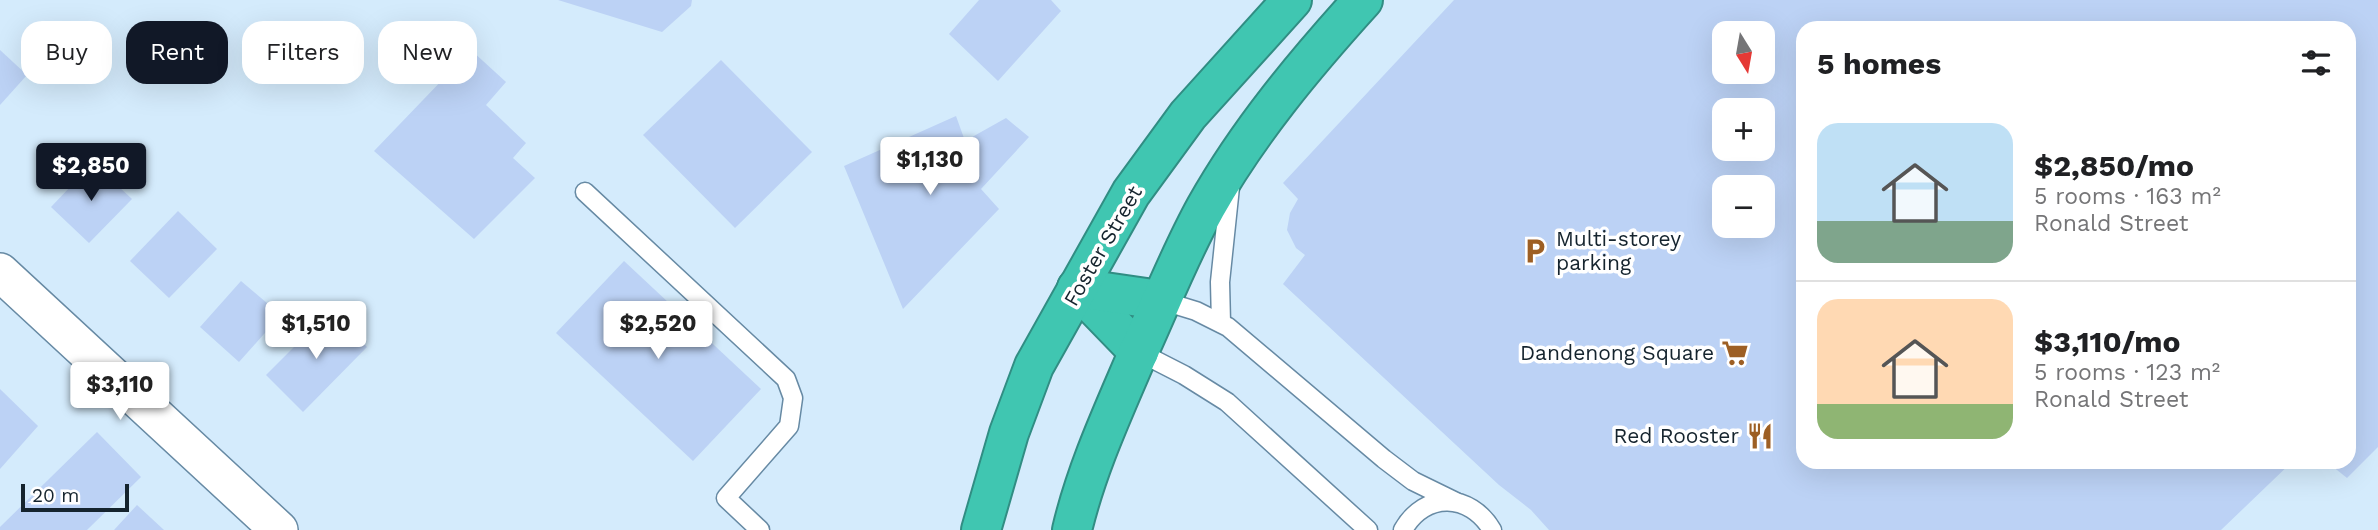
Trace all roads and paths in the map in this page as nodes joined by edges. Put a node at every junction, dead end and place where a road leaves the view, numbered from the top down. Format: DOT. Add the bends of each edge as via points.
graph roads {
  1 [pos="1292,0"];
  2 [pos="1363,0"];
  3 [pos="1233,162"];
  4 [pos="585,192"];
  5 [pos="0,272"];
  6 [pos="1077,288"];
  7 [pos="1160,300"];
  8 [pos="1221,323"];
  9 [pos="1139,352"];
  10 [pos="1456,502"];
  11 [pos="279,530"];
  12 [pos="760,530"];
  13 [pos="981,530"];
  14 [pos="1072,530"];
  15 [pos="1368,530"];
  16 [pos="1403,530"];
  17 [pos="1492,530"];
  1 -- 6 [label="highway, Foster Street" via="1180,126 1132,193"];
  2 -- 3 [label="highway"];
  3 -- 7 [label="highway"];
  3 -- 8 [label="lane" via="1220,282"];
  4 -- 12 [label="lane" via="786,379 793,398 789,425 726,498"];
  5 -- 11 [label="street"];
  6 -- 7 [label="highway"];
  6 -- 9 [label="highway"];
  6 -- 13 [label="highway, Foster Street" via="1034,366 1005,444"];
  7 -- 8 [label="lane"];
  7 -- 9 [label="highway"];
  8 -- 10 [label="lane" via="1400,472"];
  9 -- 14 [label="highway" via="1111,413"];
  9 -- 15 [label="lane" via="1227,402"];
  10 -- 16 [label="lane" via="1425,506"];
  10 -- 17 [label="lane" via="1475,509"];
}
